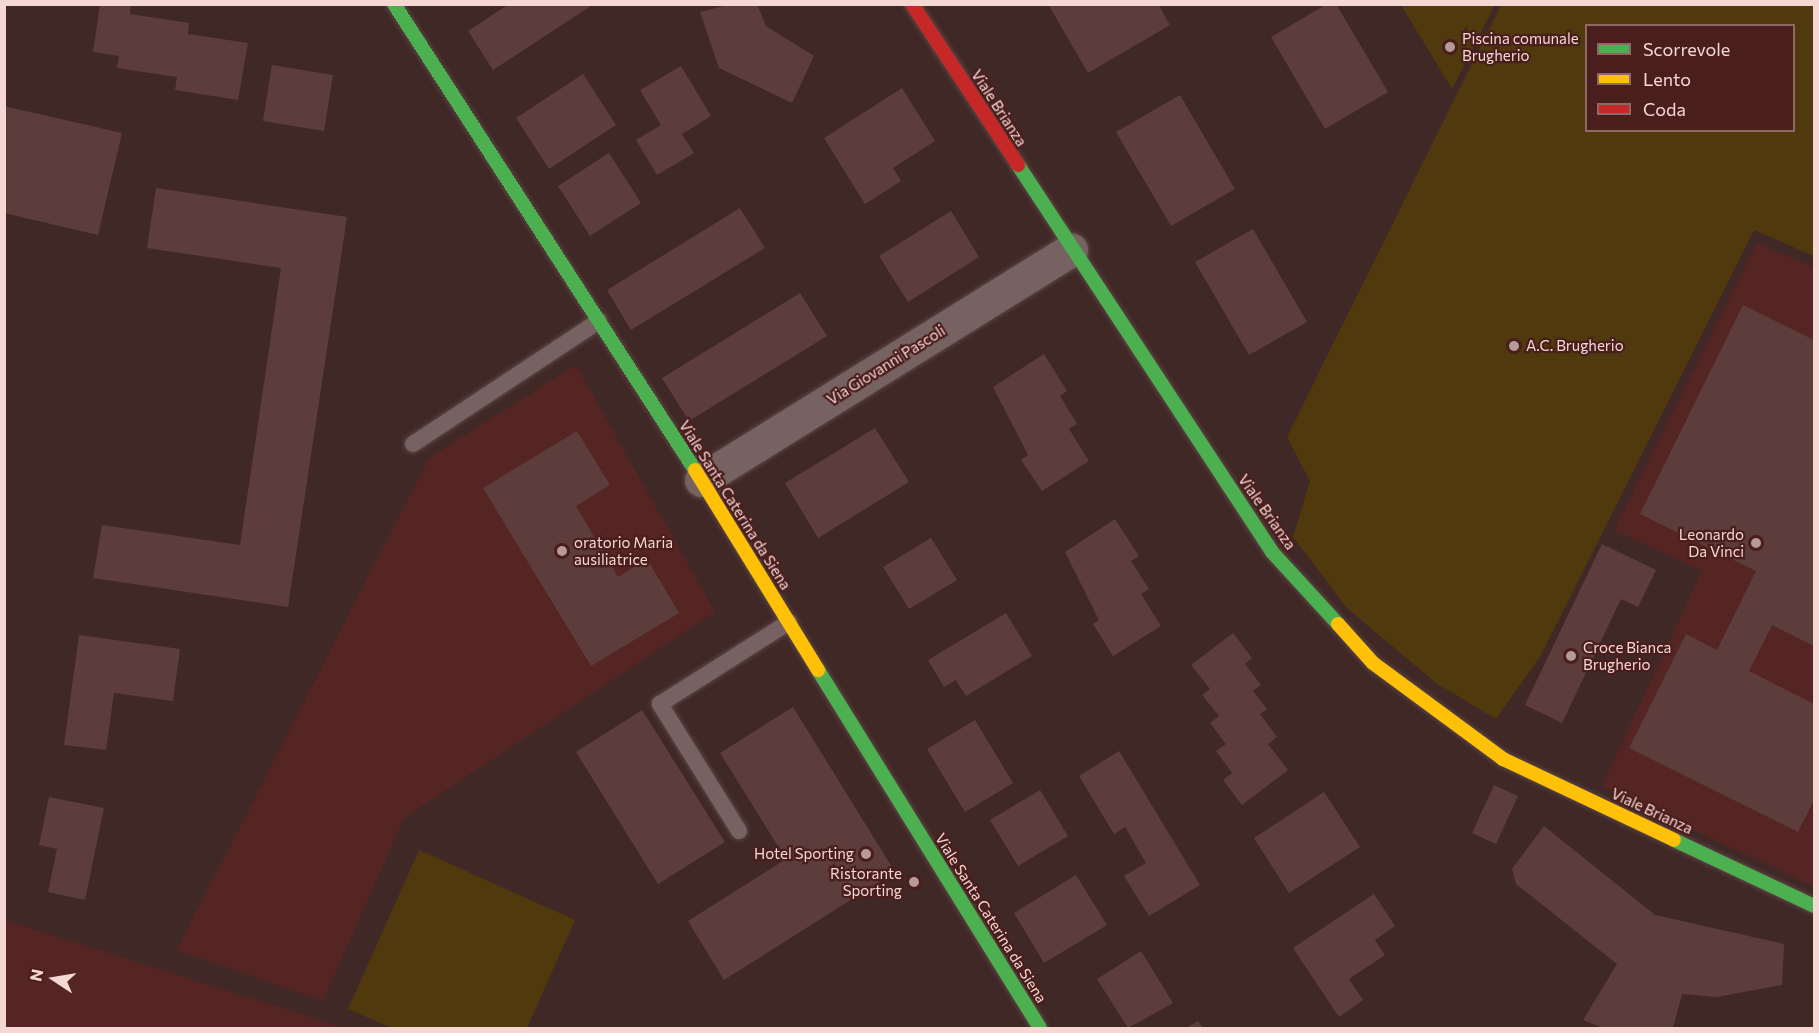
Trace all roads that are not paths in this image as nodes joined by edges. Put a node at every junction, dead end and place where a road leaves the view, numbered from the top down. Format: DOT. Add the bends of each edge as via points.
graph roads {
  1 [pos="394,4"];
  2 [pos="912,4"];
  3 [pos="1071,250"];
  4 [pos="598,321"];
  5 [pos="413,444"];
  6 [pos="701,480"];
  7 [pos="789,622"];
  8 [pos="739,831"];
  9 [pos="1815,906"];
  10 [pos="1040,1029"];
  1 -- 4 [label="street, Viale Santa Caterina da Siena"];
  2 -- 3 [label="street, Viale Brianza"];
  3 -- 6 [label="street, Via Giovanni Pascoli"];
  3 -- 9 [label="street, Viale Brianza" via="1272,552 1373,663 1503,759"];
  4 -- 5 [label="lane"];
  4 -- 6 [label="street, Viale Santa Caterina da Siena"];
  6 -- 7 [label="street, Viale Santa Caterina da Siena"];
  7 -- 8 [label="lane" via="660,704"];
  7 -- 10 [label="street, Viale Santa Caterina da Siena"];
}
